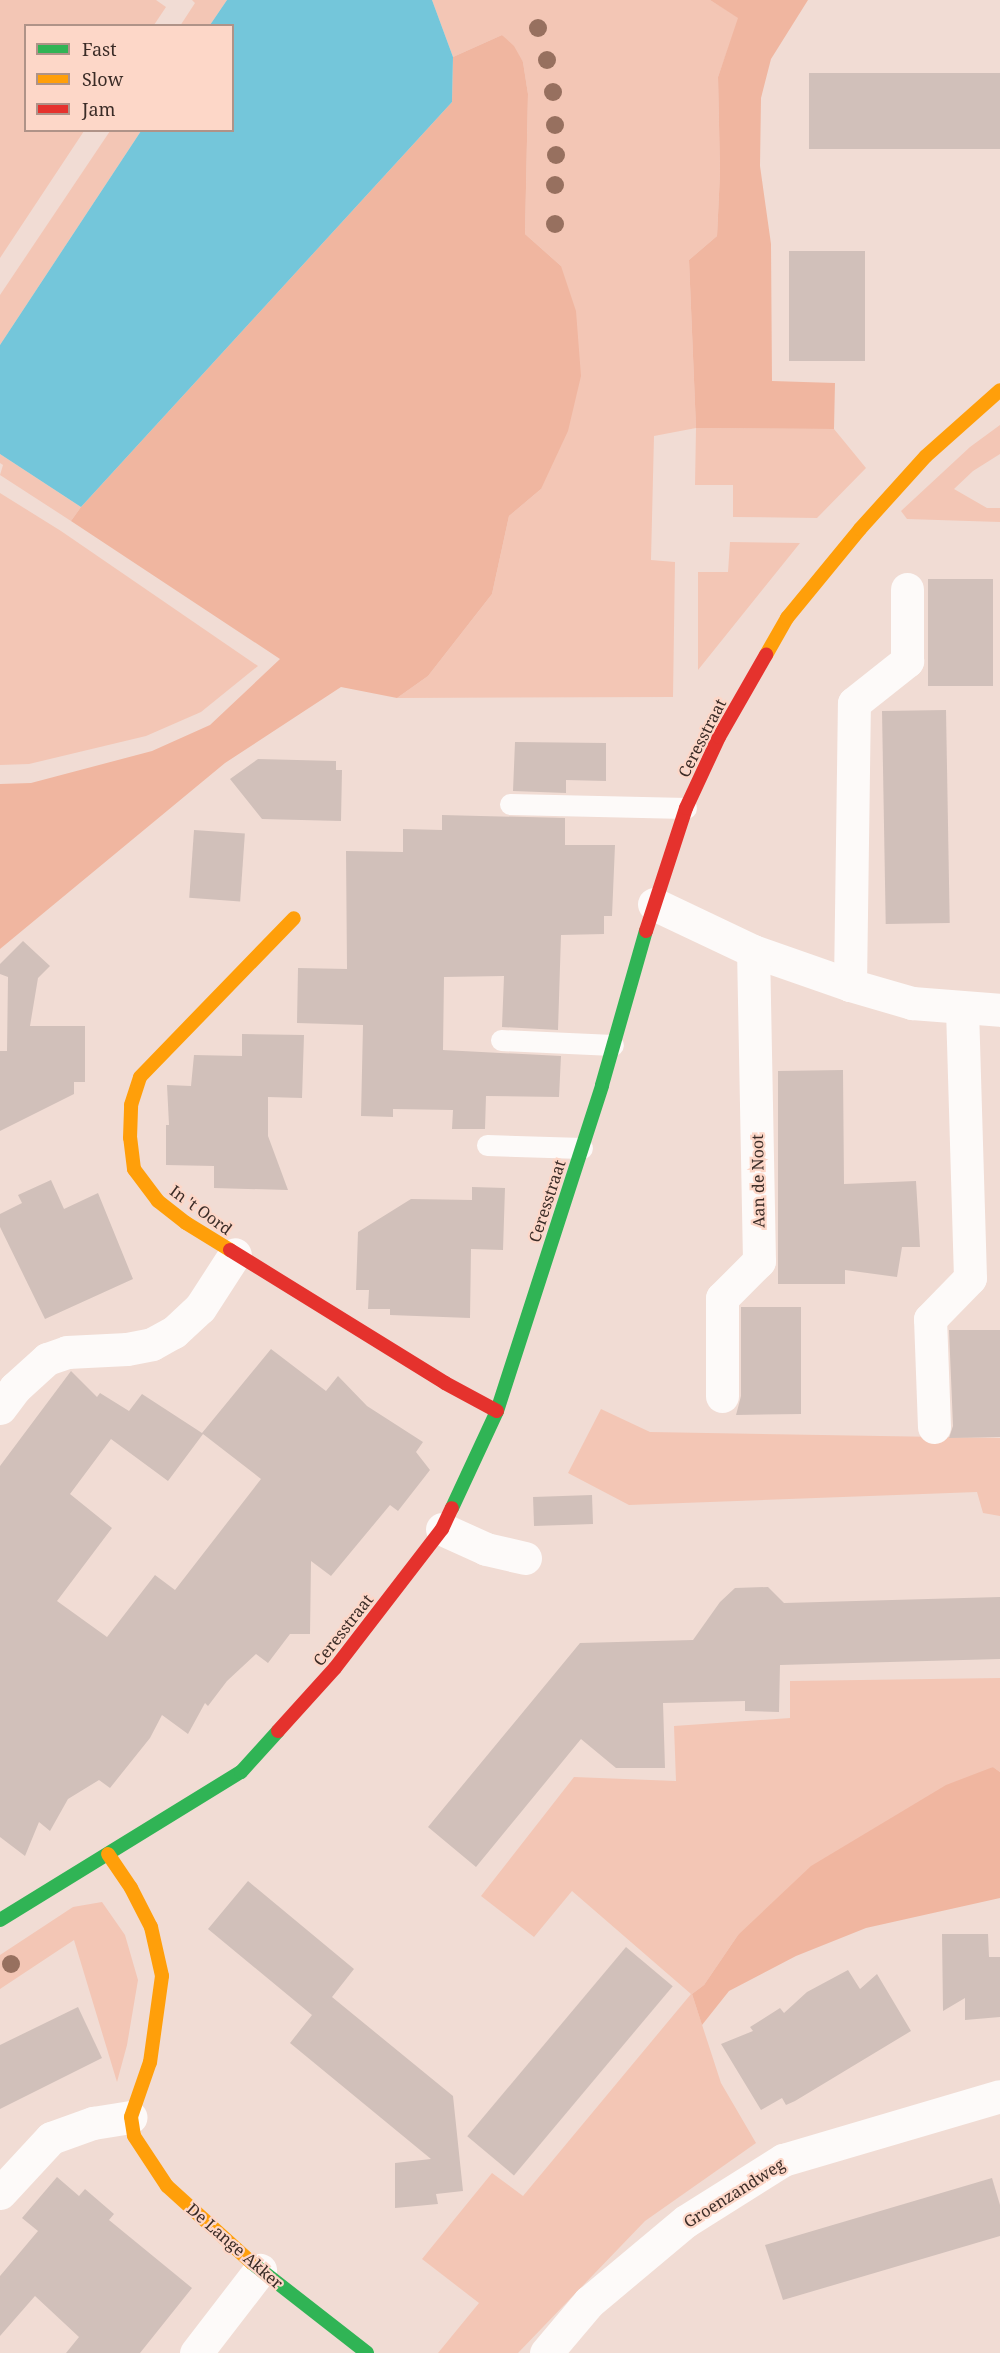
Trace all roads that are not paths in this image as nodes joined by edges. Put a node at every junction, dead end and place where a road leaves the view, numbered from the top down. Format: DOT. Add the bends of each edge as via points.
graph roads {
  1 [pos="1000,390"];
  2 [pos="907,589"];
  3 [pos="510,804"];
  4 [pos="686,808"];
  5 [pos="654,904"];
  6 [pos="294,918"];
  7 [pos="753,951"];
  8 [pos="850,985"];
  9 [pos="962,1009"];
  10 [pos="1000,1010"];
  11 [pos="501,1040"];
  12 [pos="613,1045"];
  13 [pos="487,1145"];
  14 [pos="582,1148"];
  15 [pos="235,1254"];
  16 [pos="722,1396"];
  17 [pos="0,1408"];
  18 [pos="497,1411"];
  19 [pos="934,1426"];
  20 [pos="442,1529"];
  21 [pos="525,1558"];
  22 [pos="108,1854"];
  23 [pos="0,1920"];
  24 [pos="1000,2097"];
  25 [pos="131,2117"];
  26 [pos="0,2193"];
  27 [pos="260,2270"];
  28 [pos="195,2353"];
  29 [pos="367,2353"];
  30 [pos="546,2353"];
  1 -- 4 [label="street, Ceresstraat" via="927,456 787,618 719,737"];
  2 -- 8 [label="street" via="907,661 854,703"];
  3 -- 4 [label="lane"];
  4 -- 5 [label="street, Ceresstraat"];
  5 -- 7 [label="street"];
  5 -- 12 [label="street, Ceresstraat"];
  6 -- 15 [label="street, In 't Oord" via="140,1077 131,1105 134,1169 158,1201"];
  7 -- 8 [label="street"];
  7 -- 16 [label="street, Aan de Noot" via="759,1261 722,1298"];
  8 -- 9 [label="street" via="912,1003"];
  9 -- 10 [label="street"];
  9 -- 19 [label="street" via="969,1278 930,1319"];
  11 -- 12 [label="lane"];
  12 -- 14 [label="street, Ceresstraat"];
  13 -- 14 [label="lane"];
  14 -- 18 [label="street, Ceresstraat"];
  15 -- 17 [label="street" via="200,1308 174,1332 152,1344 66,1352 47,1359 15,1388"];
  15 -- 18 [label="street, In 't Oord"];
  18 -- 20 [label="street, Ceresstraat"];
  20 -- 21 [label="street" via="486,1549"];
  20 -- 22 [label="street, Ceresstraat" via="335,1668 241,1772"];
  22 -- 23 [label="street, Ceresstraat"];
  22 -- 25 [label="street" via="132,1888 151,1927 162,1976 150,2062"];
  24 -- 30 [label="street, Groenzandweg" via="783,2160 686,2221 589,2302"];
  25 -- 26 [label="street" via="93,2123 51,2138"];
  25 -- 27 [label="street, De Lange Akker" via="134,2136 167,2186"];
  27 -- 28 [label="street"];
  27 -- 29 [label="street, De Lange Akker"];
}
